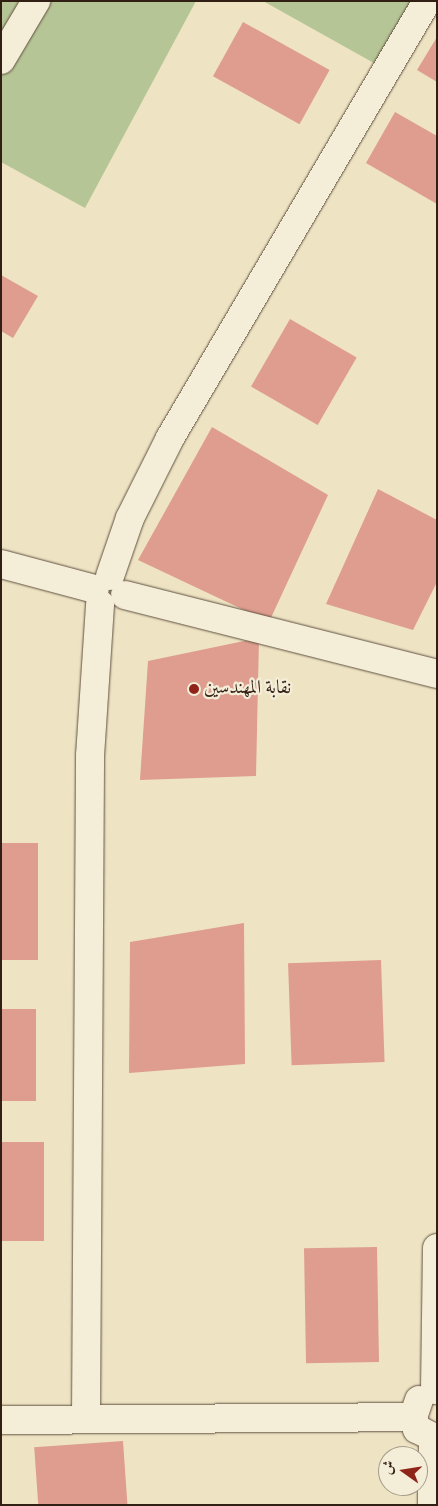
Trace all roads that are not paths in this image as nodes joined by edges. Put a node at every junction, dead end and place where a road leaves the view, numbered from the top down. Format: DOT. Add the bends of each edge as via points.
graph roads {
  1 [pos="36,1"];
  2 [pos="427,1"];
  3 [pos="1,60"];
  4 [pos="1,564"];
  5 [pos="108,591"];
  6 [pos="437,674"];
  7 [pos="437,689"];
  8 [pos="437,1248"];
  9 [pos="436,1390"];
  10 [pos="412,1417"];
  11 [pos="86,1419"];
  12 [pos="1,1420"];
  13 [pos="435,1439"];
  14 [pos="432,1505"];
  1 -- 3 [label="street"];
  2 -- 5 [label="street" via="170,438 130,518"];
  4 -- 5 [label="street"];
  5 -- 6 [label="street"];
  5 -- 11 [label="street" via="90,756"];
  6 -- 7 [label="street"];
  8 -- 9 [label="street"];
  9 -- 10 [label="street" via="423,1394"];
  10 -- 11 [label="street"];
  10 -- 13 [label="street" via="417,1429"];
  11 -- 12 [label="street"];
  13 -- 14 [label="street"];
}
